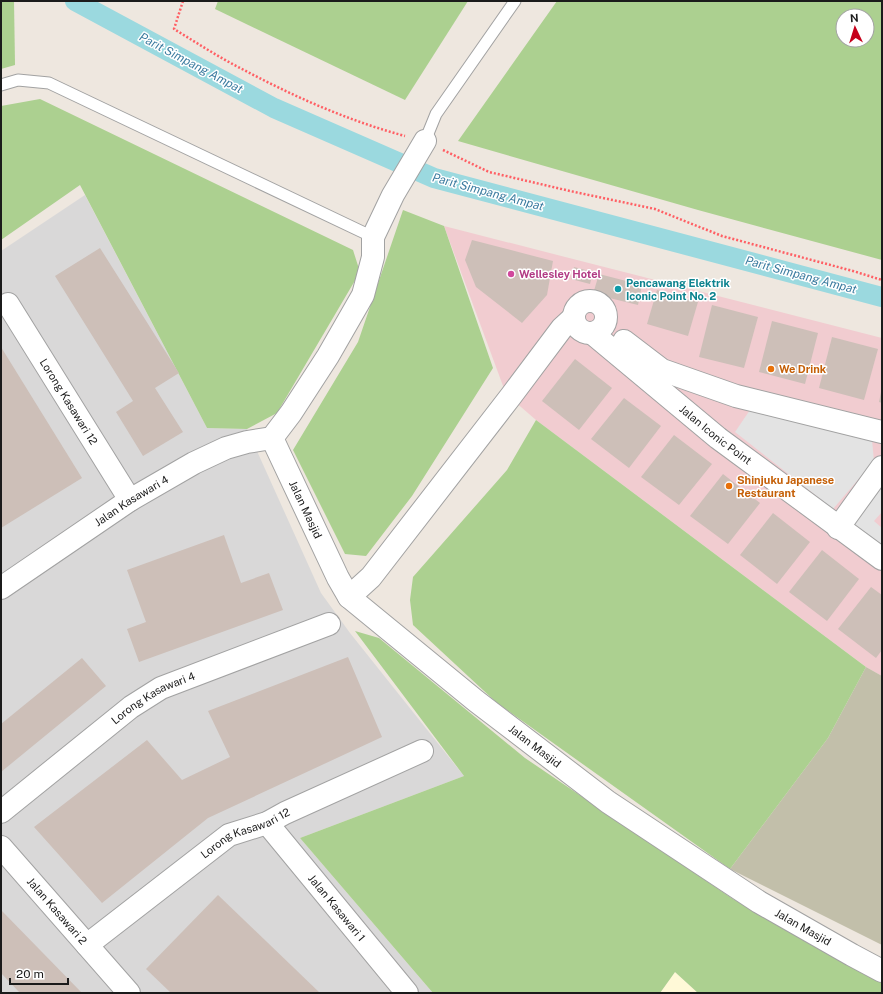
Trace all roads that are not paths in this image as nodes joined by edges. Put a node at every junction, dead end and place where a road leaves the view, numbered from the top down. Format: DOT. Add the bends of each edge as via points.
graph roads {
  1 [pos="515,1"];
  2 [pos="1,85"];
  3 [pos="422,146"];
  4 [pos="373,237"];
  5 [pos="8,304"];
  6 [pos="574,318"];
  7 [pos="598,329"];
  8 [pos="882,432"];
  9 [pos="272,438"];
  10 [pos="882,467"];
  11 [pos="130,500"];
  12 [pos="838,528"];
  13 [pos="882,559"];
  14 [pos="2,585"];
  15 [pos="349,597"];
  16 [pos="329,624"];
  17 [pos="422,751"];
  18 [pos="1,812"];
  19 [pos="267,823"];
  20 [pos="1,847"];
  21 [pos="87,945"];
  22 [pos="882,970"];
  23 [pos="129,993"];
  24 [pos="407,993"];
  1 -- 3 [label="lane" via="436,114"];
  2 -- 4 [label="lane" via="18,80 49,83"];
  3 -- 4 [label="street" via="393,195"];
  4 -- 9 [label="street" via="373,257 364,295 328,356"];
  5 -- 11 [label="street, Lorong Kasawari 12"];
  6 -- 7 [label="street" via="577,328 586,333"];
  6 -- 7 [label="street" via="581,304 592,301 601,306 606,316"];
  6 -- 15 [label="street" via="562,328 370,577"];
  7 -- 8 [label="street" via="662,370 736,396"];
  7 -- 12 [label="street, Jalan Iconic Point" via="718,438"];
  9 -- 11 [label="street, Jalan Kasawari 4" via="226,448 194,463"];
  9 -- 15 [label="street, Jalan Masjid"];
  10 -- 12 [label="street"];
  11 -- 14 [label="street, Jalan Kasawari 4"];
  12 -- 13 [label="street, Jalan Iconic Point"];
  15 -- 22 [label="street, Jalan Masjid" via="476,701 608,802 759,902"];
  16 -- 18 [label="street, Lorong Kasawari 4" via="161,688 131,707"];
  17 -- 19 [label="street, Lorong Kasawari 12"];
  19 -- 21 [label="street, Lorong Kasawari 12" via="229,835"];
  19 -- 24 [label="street, Jalan Kasawari 1"];
  20 -- 21 [label="street, Jalan Kasawari 2"];
  21 -- 23 [label="street, Jalan Kasawari 2"];
}
